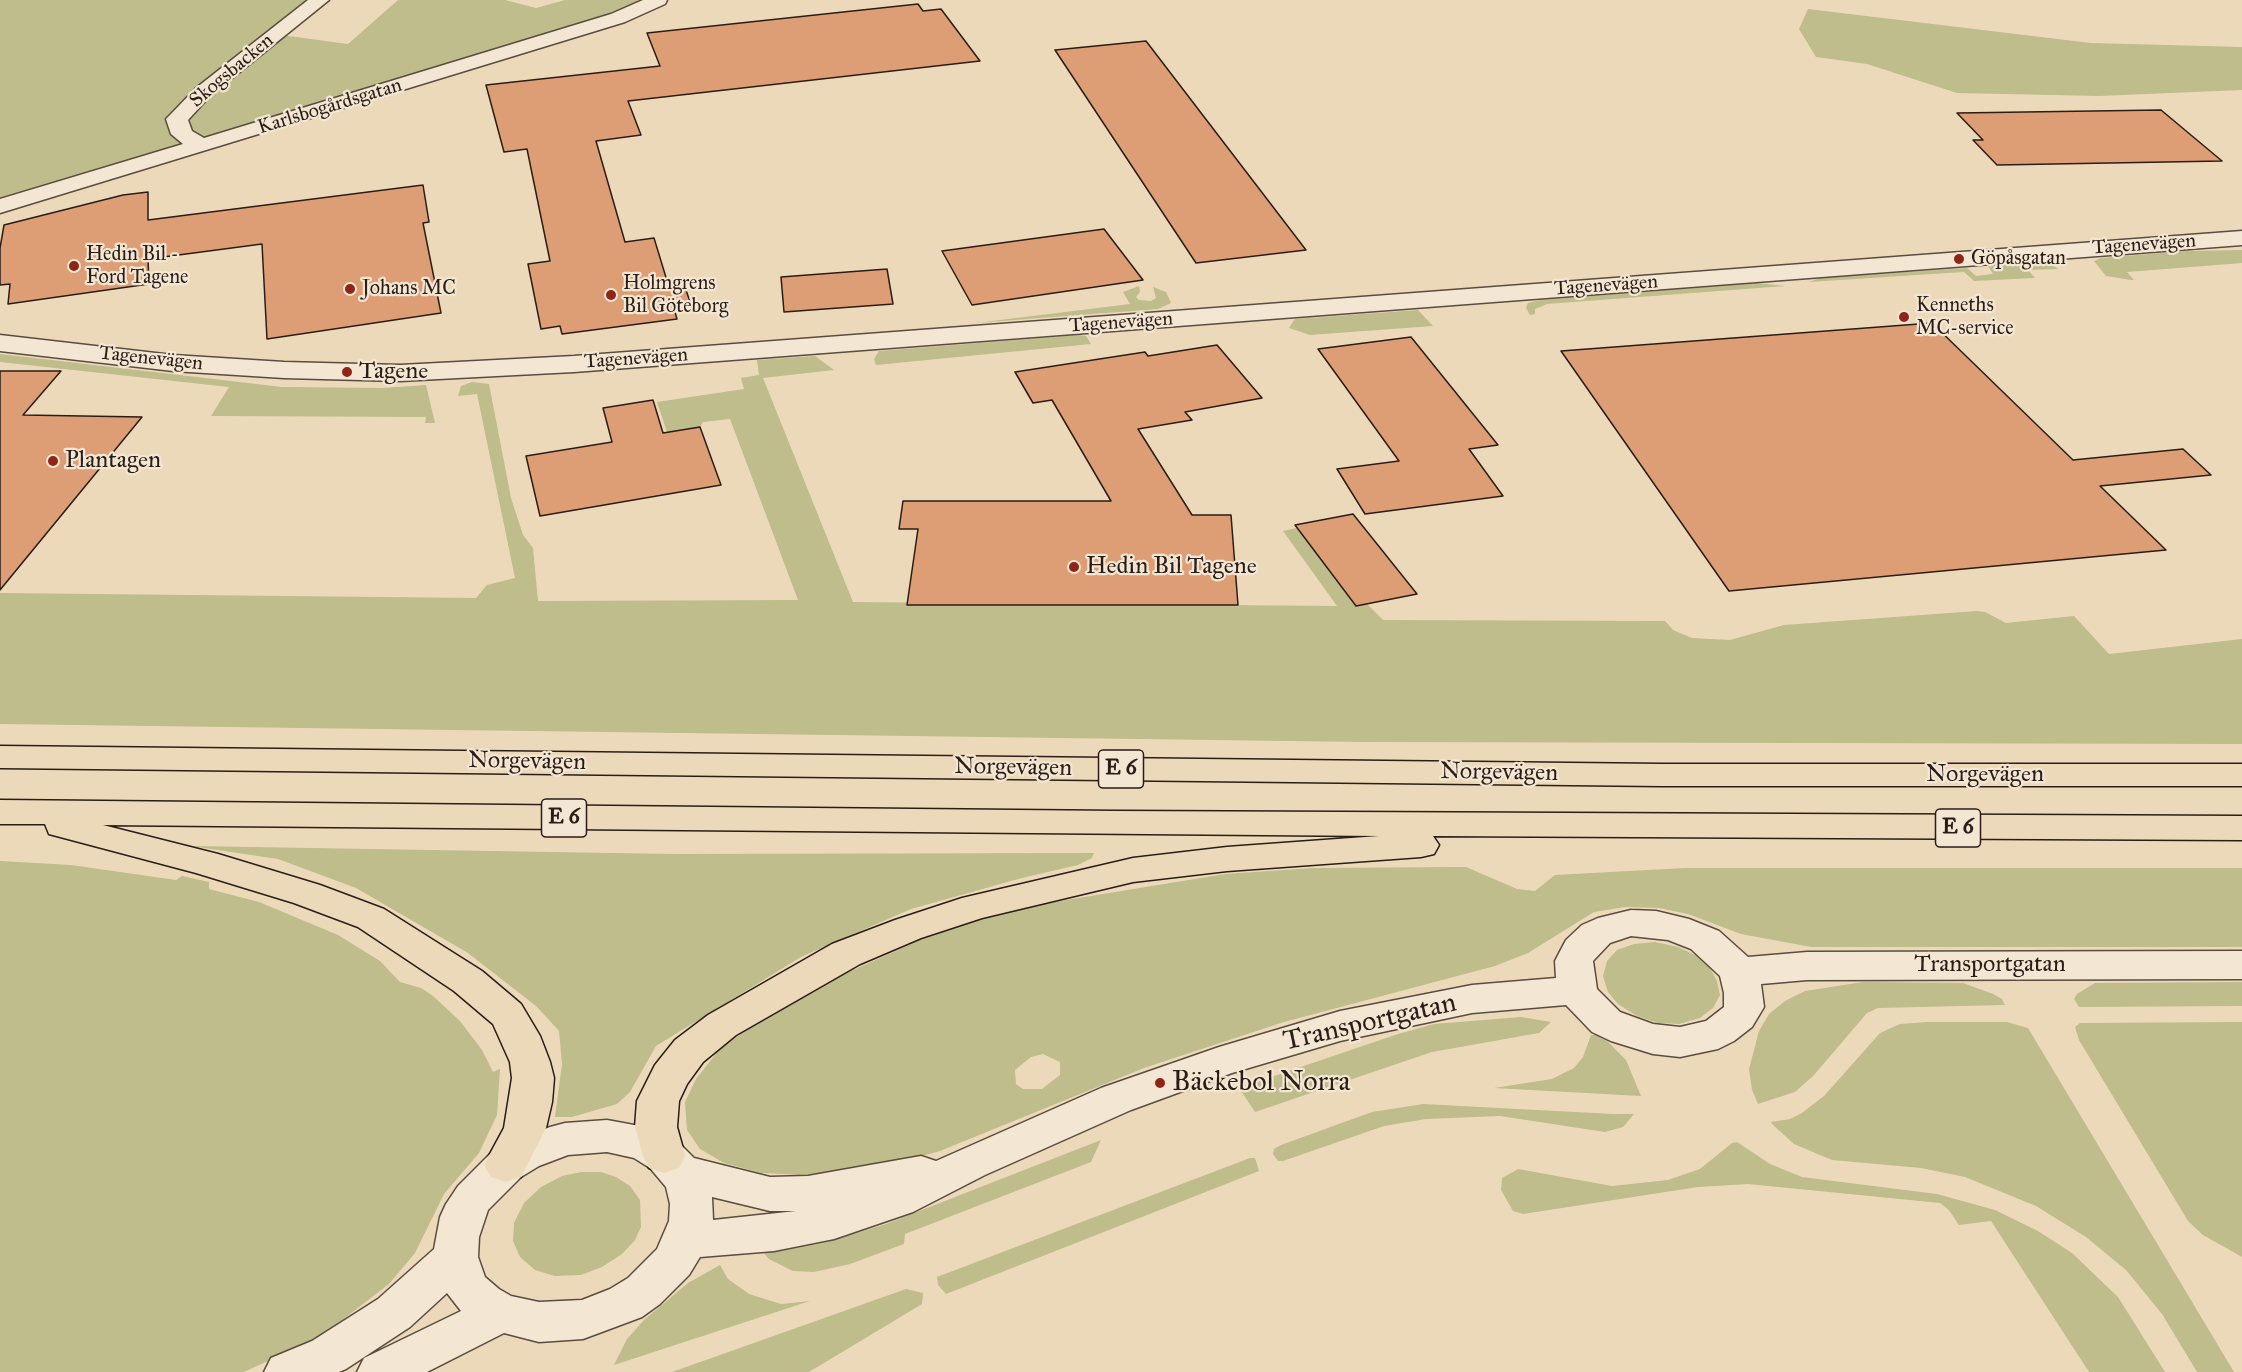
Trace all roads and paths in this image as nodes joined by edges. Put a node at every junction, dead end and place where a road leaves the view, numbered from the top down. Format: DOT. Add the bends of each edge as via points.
graph roads {
  1 [pos="320,0"];
  2 [pos="658,0"];
  3 [pos="201,146"];
  4 [pos="0,206"];
  5 [pos="2242,238"];
  6 [pos="0,343"];
  7 [pos="0,757"];
  8 [pos="2242,775"];
  9 [pos="6,812"];
  10 [pos="1755,827"];
  11 [pos="2242,828"];
  12 [pos="2242,965"];
  13 [pos="1737,972"];
  14 [pos="1577,990"];
  15 [pos="970,1163"];
  16 [pos="672,1164"];
  17 [pos="506,1165"];
  18 [pos="686,1240"];
  19 [pos="456,1257"];
  20 [pos="501,1313"];
  21 [pos="288,1372"];
  22 [pos="381,1372"];
  1 -- 3 [label="street, Skogsbacken" via="203,92 177,119 182,134"];
  2 -- 3 [label="street, Karlsbogårdsgatan" via="618,18"];
  3 -- 4 [label="street, Karlsbogårdsgatan"];
  5 -- 6 [label="street, Tagenevägen" via="608,362 410,373 173,363"];
  7 -- 8 [label="highway, Norgevägen / E 6" via="1662,775"];
  9 -- 10 [label="highway, E 6"];
  9 -- 17 [label="highway" via="205,863 307,894 371,918 468,981 507,1014 530,1062 533,1078 525,1128"];
  10 -- 11 [label="highway, E 6"];
  10 -- 16 [label="highway" via="1227,859 1132,870 975,907 846,954 786,986 689,1051 658,1101 656,1127"];
  12 -- 13 [label="street, Transportgatan" via="1876,965"];
  13 -- 14 [label="street" via="1728,958 1705,940 1676,928 1631,923 1596,934 1580,950 1574,961"];
  13 -- 14 [label="street" via="1744,993 1744,1007 1738,1017 1704,1038 1680,1042 1653,1039 1606,1022"];
  14 -- 15 [label="street, Transportgatan" via="1443,1004 1371,1018 1281,1043 1116,1099"];
  15 -- 16 [label="street, Transportgatan" via="808,1193 770,1194"];
  15 -- 18 [label="street, Transportgatan" via="898,1200 834,1221 774,1233"];
  16 -- 17 [label="street, Transportgatan" via="645,1144 627,1138 586,1136 544,1145"];
  16 -- 18 [label="street, Transportgatan" via="688,1187 692,1204"];
  17 -- 19 [label="street, Transportgatan" via="488,1180 467,1208 457,1237"];
  18 -- 20 [label="street, Transportgatan" via="661,1277 626,1303 605,1312 550,1322"];
  19 -- 20 [label="street, Transportgatan" via="470,1290"];
  19 -- 21 [label="street" via="394,1314 329,1355"];
  20 -- 22 [label="street"];
}
